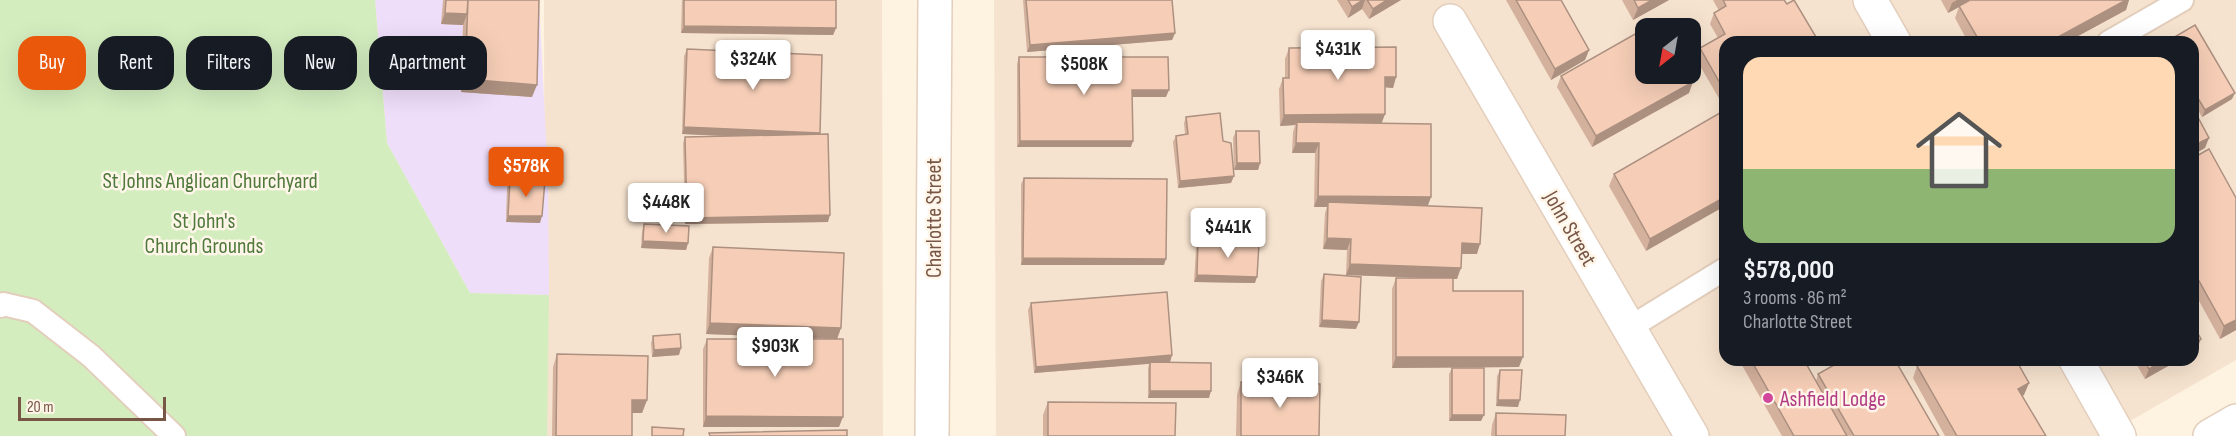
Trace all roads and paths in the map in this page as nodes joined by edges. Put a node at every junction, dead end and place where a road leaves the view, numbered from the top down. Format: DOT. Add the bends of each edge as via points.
graph roads {
  1 [pos="934,0"];
  2 [pos="1870,0"];
  3 [pos="2182,0"];
  4 [pos="1450,21"];
  5 [pos="1891,36"];
  6 [pos="2119,36"];
  7 [pos="1719,273"];
  8 [pos="0,306"];
  9 [pos="1629,328"];
  10 [pos="2079,366"];
  11 [pos="2236,421"];
  12 [pos="174,436"];
  13 [pos="932,436"];
  14 [pos="1692,436"];
  15 [pos="2119,436"];
  16 [pos="2210,436"];
  1 -- 13 [label="street, Charlotte Street"];
  2 -- 5 [label="street"];
  3 -- 6 [label="lane"];
  4 -- 9 [label="street, John Street"];
  7 -- 9 [label="lane"];
  8 -- 12 [label="lane" via="33,311 91,356"];
  9 -- 14 [label="street, John Street"];
  10 -- 15 [label="street"];
  11 -- 16 [label="street"];
}
